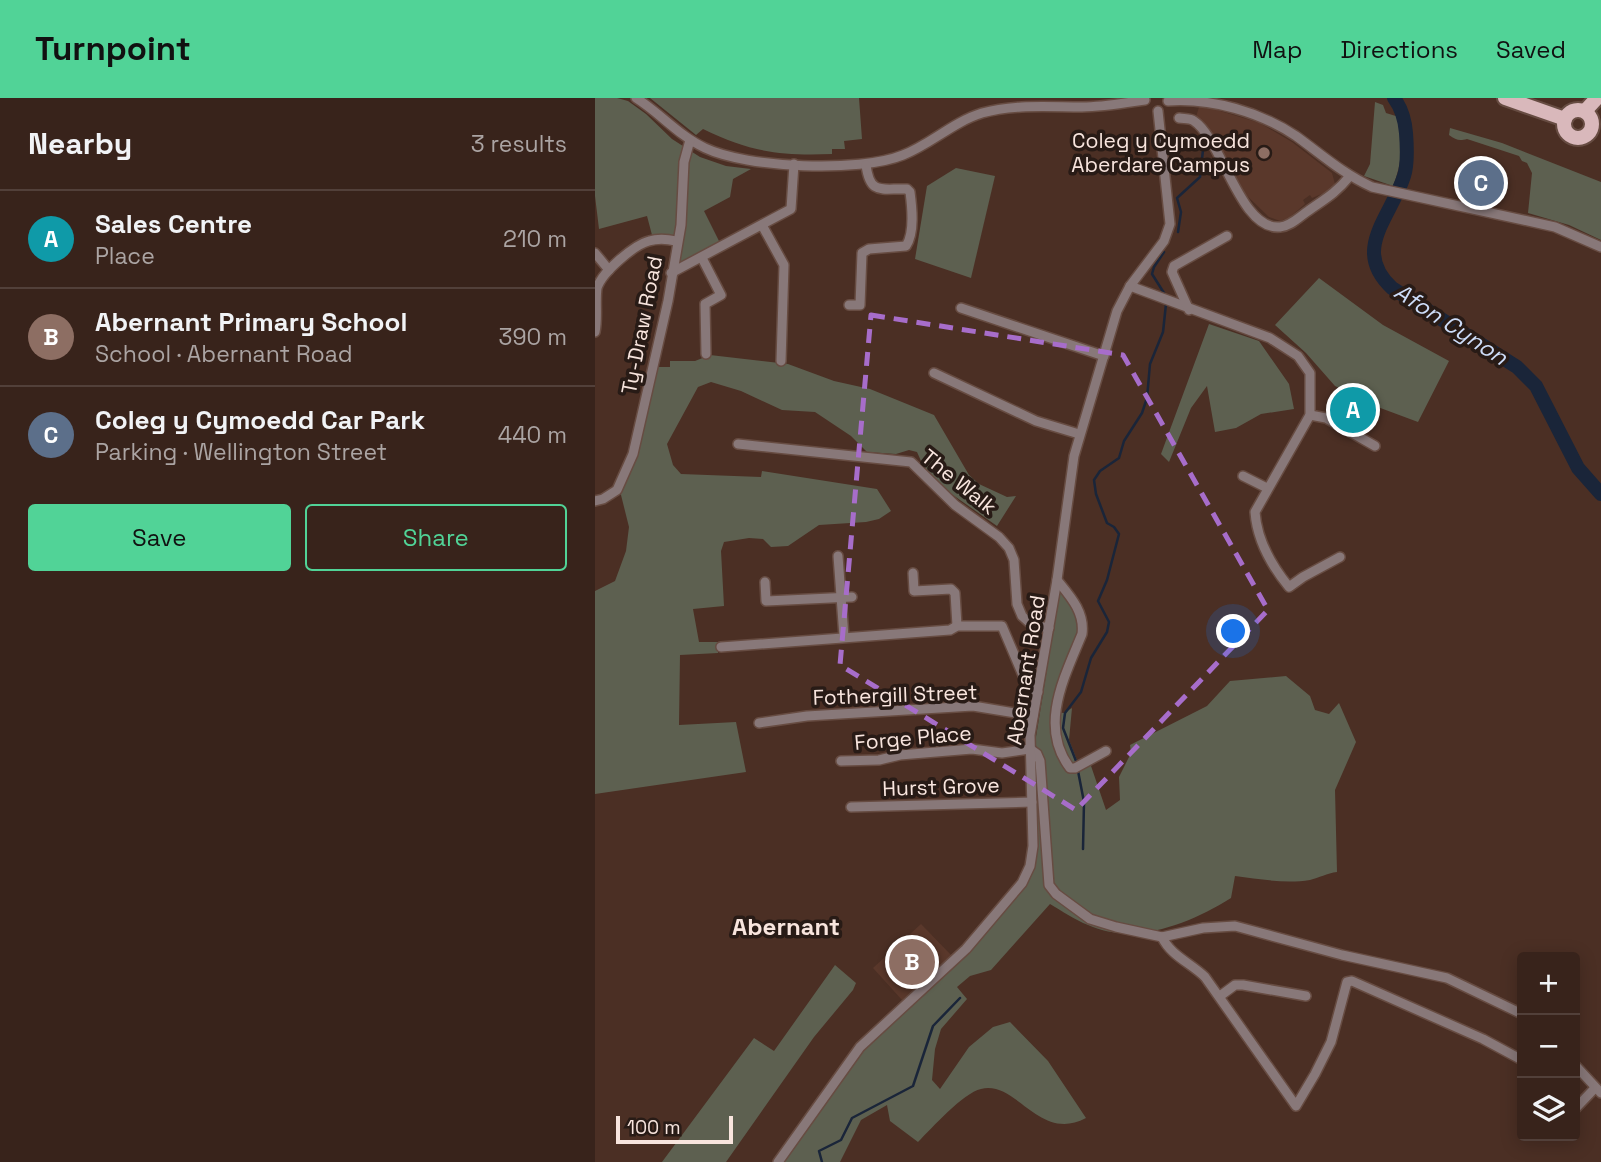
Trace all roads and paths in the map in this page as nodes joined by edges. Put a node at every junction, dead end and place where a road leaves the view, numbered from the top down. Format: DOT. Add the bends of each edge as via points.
graph roads {
  1 [pos="636,98"];
  2 [pos="1505,98"];
  3 [pos="1597,98"];
  4 [pos="1145,99"];
  5 [pos="1168,99"];
  6 [pos="1158,111"];
  7 [pos="1585,111"];
  8 [pos="1179,118"];
  9 [pos="1565,119"];
  10 [pos="1596,132"];
  11 [pos="690,140"];
  12 [pos="794,164"];
  13 [pos="866,165"];
  14 [pos="1349,177"];
  15 [pos="762,225"];
  16 [pos="1227,236"];
  17 [pos="676,241"];
  18 [pos="1601,247"];
  19 [pos="595,253"];
  20 [pos="702,258"];
  21 [pos="609,270"];
  22 [pos="671,273"];
  23 [pos="1130,286"];
  24 [pos="849,305"];
  25 [pos="961,308"];
  26 [pos="1189,310"];
  27 [pos="595,332"];
  28 [pos="706,354"];
  29 [pos="1104,356"];
  30 [pos="781,360"];
  31 [pos="934,373"];
  32 [pos="1310,415"];
  33 [pos="1079,434"];
  34 [pos="738,444"];
  35 [pos="1375,446"];
  36 [pos="1243,476"];
  37 [pos="1267,488"];
  38 [pos="595,501"];
  39 [pos="838,556"];
  40 [pos="1340,557"];
  41 [pos="913,573"];
  42 [pos="1057,580"];
  43 [pos="765,582"];
  44 [pos="852,597"];
  45 [pos="841,598"];
  46 [pos="957,626"];
  47 [pos="1049,628"];
  48 [pos="844,638"];
  49 [pos="721,648"];
  50 [pos="1038,692"];
  51 [pos="1033,716"];
  52 [pos="759,723"];
  53 [pos="1030,749"];
  54 [pos="1106,751"];
  55 [pos="841,761"];
  56 [pos="1032,802"];
  57 [pos="851,807"];
  58 [pos="1162,937"];
  59 [pos="1220,996"];
  60 [pos="1306,996"];
  61 [pos="1517,1012"];
  62 [pos="1517,1057"];
  63 [pos="1580,1071"];
  64 [pos="1598,1091"];
  65 [pos="1580,1105"];
  66 [pos="778,1162"];
  1 -- 11 [label="street"];
  2 -- 9 [label="main road"];
  3 -- 7 [label="main road"];
  4 -- 6 [label="street" via="1148,107"];
  4 -- 13 [label="street" via="984,113 963,120 902,156"];
  5 -- 6 [label="street" via="1166,107"];
  5 -- 14 [label="street" via="1215,102 1269,121"];
  6 -- 23 [label="street, Abernant Road" via="1170,224 1164,241"];
  7 -- 9 [label="main road" via="1571,111"];
  7 -- 10 [label="main road"];
  8 -- 14 [label="street" via="1193,119 1204,131 1244,202 1261,221 1274,227 1291,223 1336,193"];
  9 -- 10 [label="main road" via="1571,136"];
  11 -- 12 [label="street" via="730,157"];
  11 -- 17 [label="street, Ty-Draw Road"];
  12 -- 13 [label="street"];
  12 -- 15 [label="street" via="791,209"];
  13 -- 24 [label="street" via="872,186 910,192 911,227 906,246 862,253 865,305"];
  14 -- 18 [label="street" via="1410,197 1555,227"];
  15 -- 20 [label="street"];
  15 -- 30 [label="street" via="784,265"];
  16 -- 26 [label="street" via="1174,266 1172,272"];
  17 -- 21 [label="street" via="648,241"];
  17 -- 22 [label="street, Ty-Draw Road"];
  19 -- 21 [label="street"];
  20 -- 22 [label="street"];
  20 -- 28 [label="street" via="721,295 705,304"];
  21 -- 27 [label="street" via="598,286"];
  22 -- 38 [label="street, Ty-Draw Road" via="633,454 617,490"];
  23 -- 26 [label="street"];
  23 -- 29 [label="street, Abernant Road"];
  25 -- 29 [label="street"];
  26 -- 32 [label="street" via="1270,338 1299,356 1310,373"];
  29 -- 33 [label="street, Abernant Road"];
  31 -- 33 [label="street" via="1036,421"];
  32 -- 35 [label="street" via="1326,418"];
  32 -- 37 [label="street"];
  33 -- 42 [label="street, Abernant Road"];
  34 -- 47 [label="street, The Walk" via="911,462 1009,548 1022,615 1032,625"];
  36 -- 37 [label="street"];
  37 -- 40 [label="street" via="1255,512 1256,528 1289,587"];
  39 -- 45 [label="street"];
  41 -- 46 [label="street" via="914,591 951,589 955,593"];
  42 -- 47 [label="street, Abernant Road"];
  42 -- 54 [label="street" via="1083,624 1056,701 1056,736 1070,768"];
  43 -- 45 [label="street" via="766,601"];
  44 -- 45 [label="street"];
  45 -- 48 [label="street"];
  46 -- 48 [label="street"];
  46 -- 50 [label="street" via="1002,626 1028,687"];
  47 -- 50 [label="street, Abernant Road"];
  48 -- 49 [label="street"];
  50 -- 51 [label="street, Abernant Road"];
  51 -- 52 [label="street, Fothergill Street" via="973,706"];
  51 -- 53 [label="street, Abernant Road"];
  53 -- 55 [label="street, Forge Place" via="1002,753 972,749"];
  53 -- 56 [label="street, Abernant Road"];
  53 -- 58 [label="street" via="1040,761 1049,885 1090,919"];
  56 -- 57 [label="street, Hurst Grove"];
  56 -- 66 [label="street, Abernant Road" via="1033,846 1022,883 954,962 860,1047"];
  58 -- 59 [label="street"];
  58 -- 61 [label="street" via="1235,926 1447,978"];
  59 -- 60 [label="street" via="1235,985"];
  59 -- 62 [label="street" via="1296,1106 1331,1042 1347,982"];
  63 -- 64 [label="street"];
  64 -- 65 [label="street"];
}
